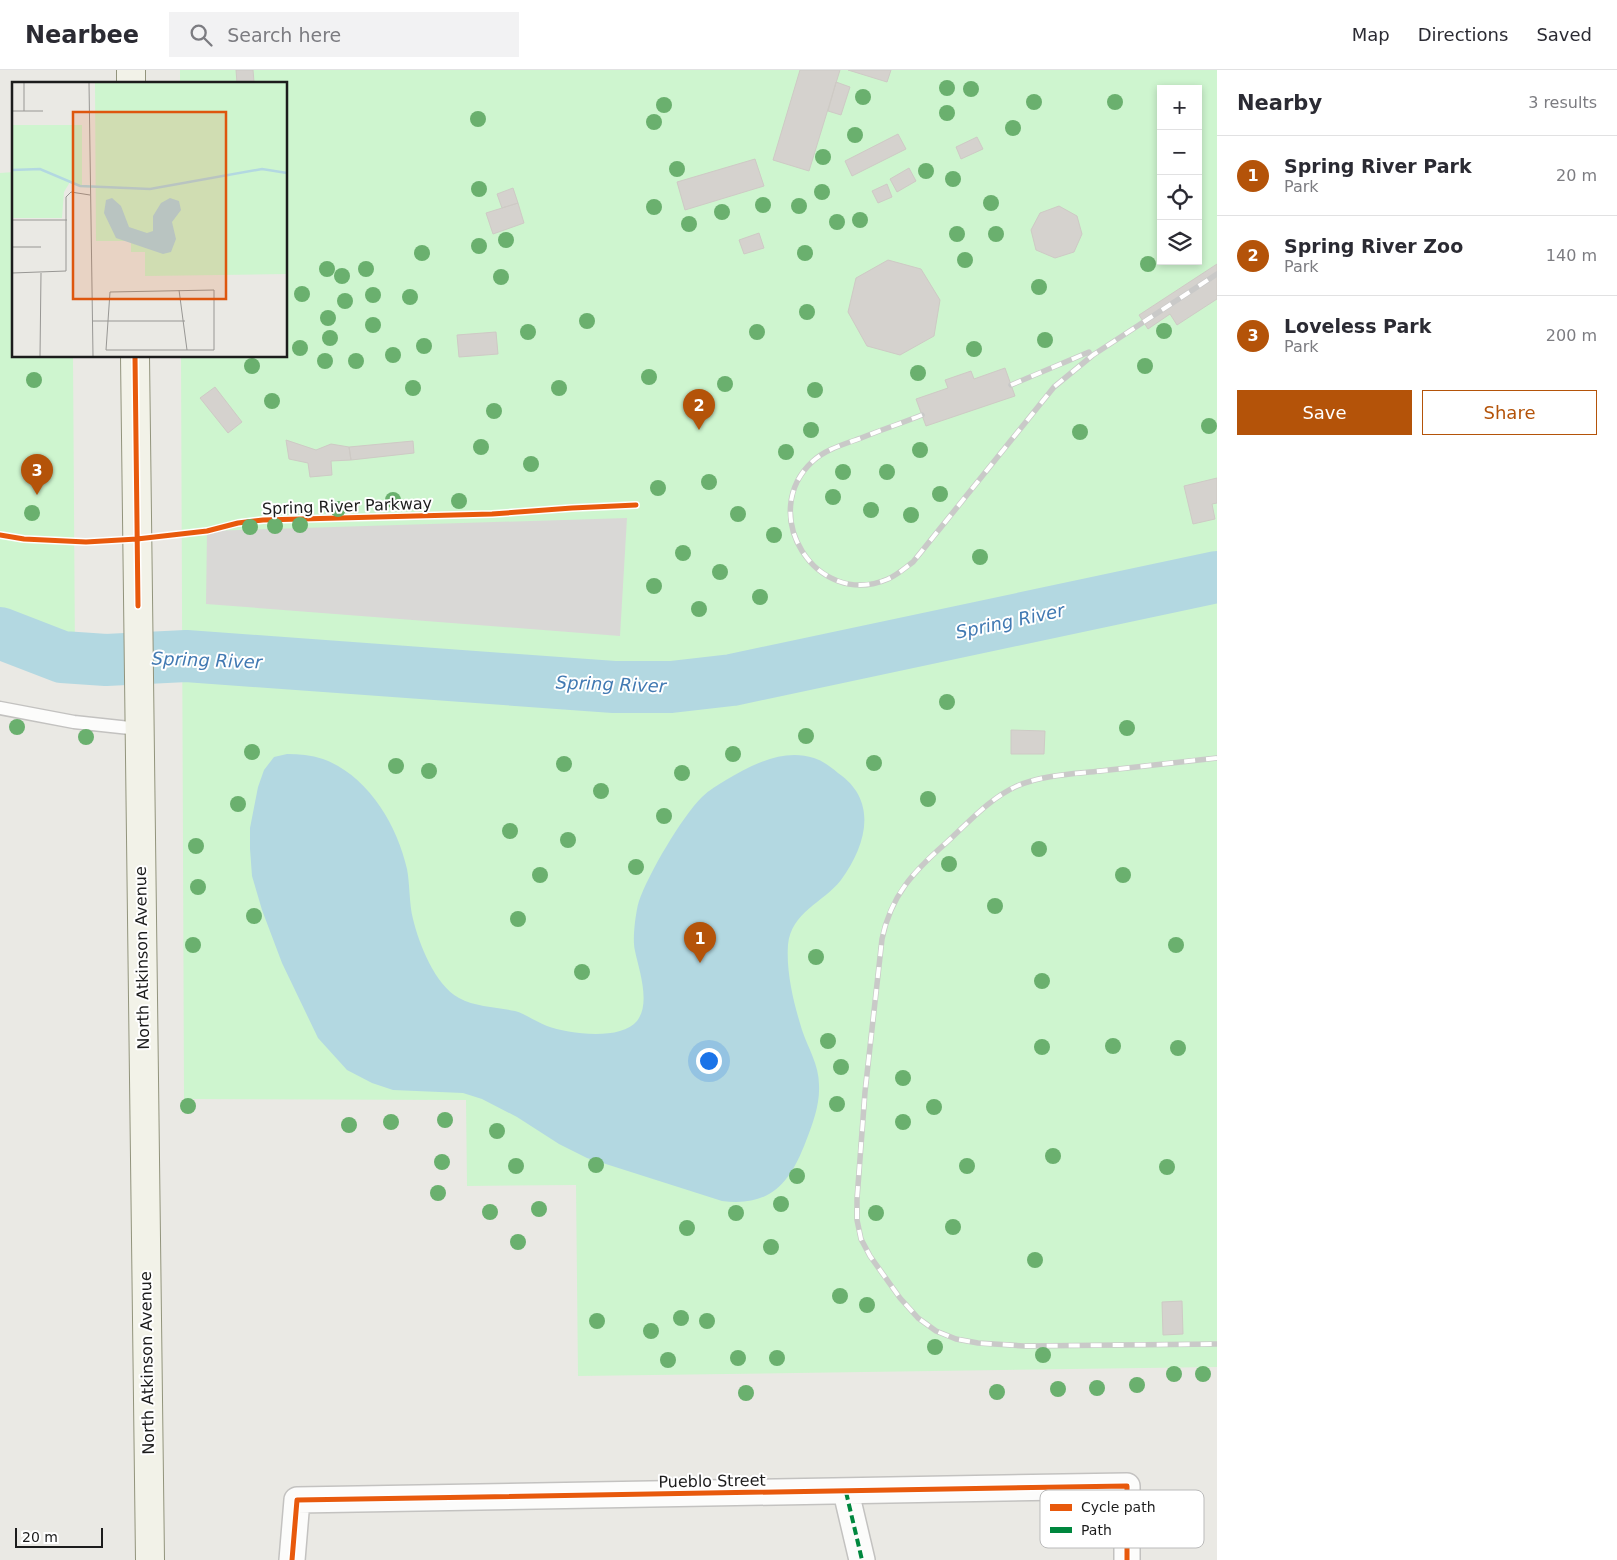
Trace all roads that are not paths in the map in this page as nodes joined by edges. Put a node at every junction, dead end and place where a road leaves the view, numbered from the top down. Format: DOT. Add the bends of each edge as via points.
graph roads {
  1 [pos="135,358"];
  2 [pos="0,708"];
  3 [pos="139,716"];
  4 [pos="1127,1490"];
  5 [pos="846,1492"];
  6 [pos="150,1560"];
  7 [pos="292,1560"];
  8 [pos="862,1560"];
  1 -- 3 [label="main road, North Atkinson Avenue"];
  2 -- 3 [label="lane" via="74,722"];
  3 -- 6 [label="main road, North Atkinson Avenue"];
  4 -- 5 [label="street, Pueblo Street" via="1127,1486"];
  5 -- 7 [label="street, Pueblo Street" via="297,1500"];
  5 -- 8 [label="street"];
}
